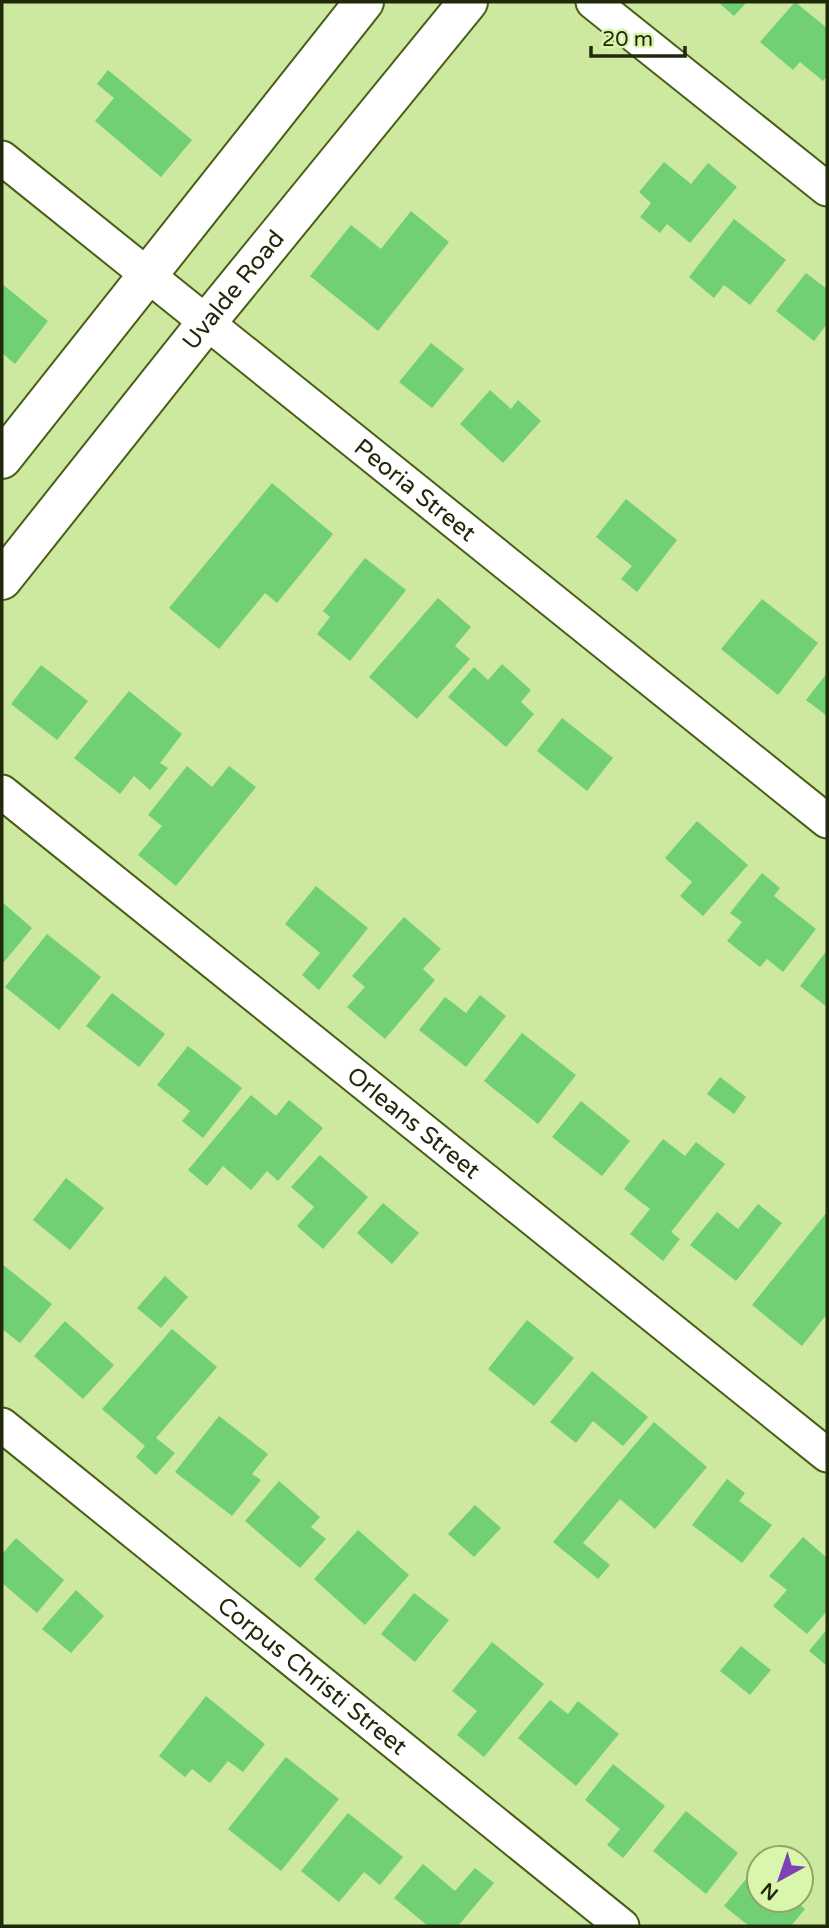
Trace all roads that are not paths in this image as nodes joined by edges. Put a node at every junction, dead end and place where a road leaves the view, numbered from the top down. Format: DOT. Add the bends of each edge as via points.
graph roads {
  1 [pos="364,2"];
  2 [pos="468,2"];
  3 [pos="593,2"];
  4 [pos="2,158"];
  5 [pos="827,189"];
  6 [pos="147,274"];
  7 [pos="207,322"];
  8 [pos="2,458"];
  9 [pos="2,580"];
  10 [pos="2,792"];
  11 [pos="827,821"];
  12 [pos="2,1425"];
  13 [pos="827,1455"];
  14 [pos="622,1926"];
  1 -- 6 [label="main road"];
  2 -- 7 [label="main road, Uvalde Road"];
  3 -- 5 [label="street"];
  4 -- 6 [label="street, Peoria Street"];
  6 -- 7 [label="street, Peoria Street"];
  6 -- 8 [label="main road"];
  7 -- 9 [label="main road, Uvalde Road"];
  7 -- 11 [label="street, Peoria Street"];
  10 -- 13 [label="street, Orleans Street"];
  12 -- 14 [label="street, Corpus Christi Street"];
}
